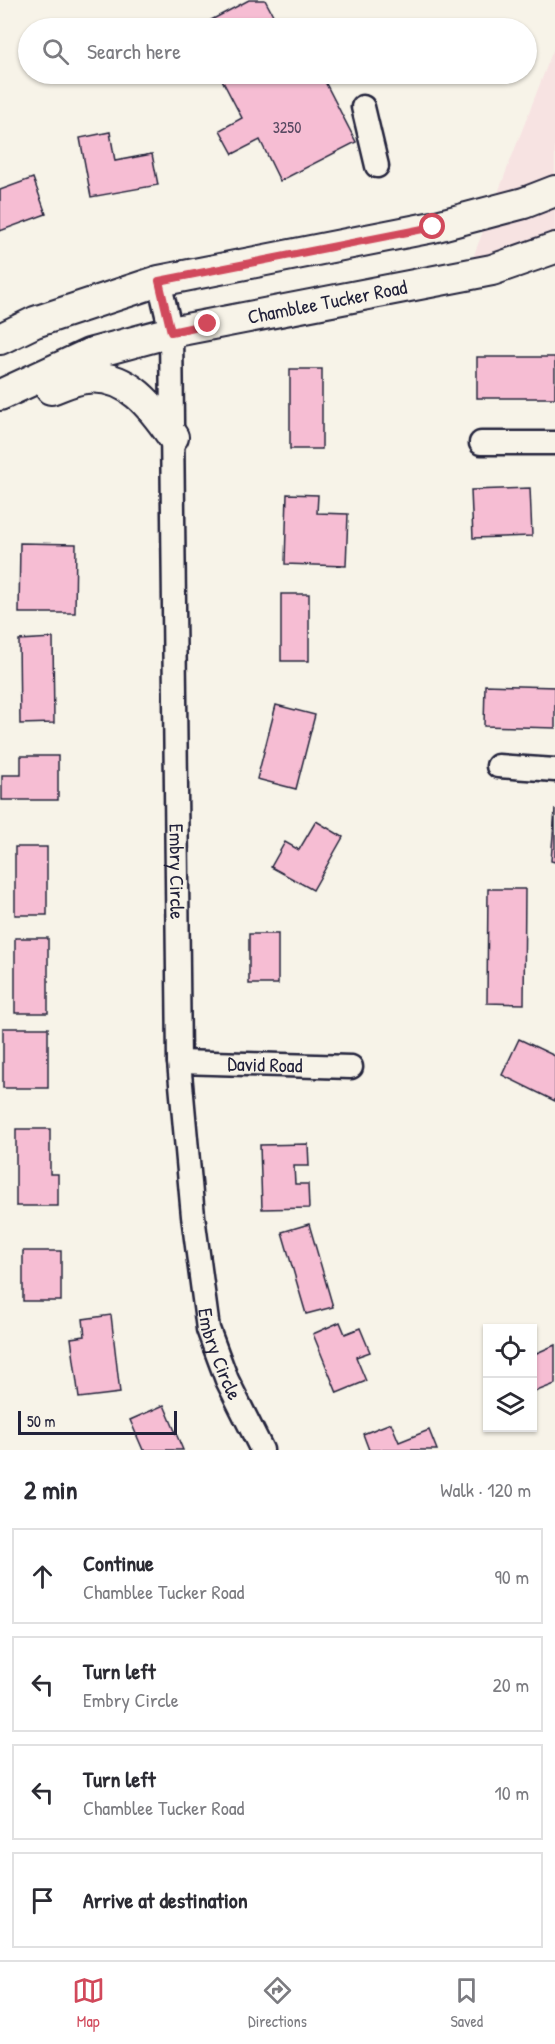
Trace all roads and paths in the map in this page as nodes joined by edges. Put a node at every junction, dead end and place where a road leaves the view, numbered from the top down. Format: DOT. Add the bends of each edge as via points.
graph roads {
  1 [pos="363,107"];
  2 [pos="377,166"];
  3 [pos="555,191"];
  4 [pos="555,248"];
  5 [pos="159,281"];
  6 [pos="171,332"];
  7 [pos="0,339"];
  8 [pos="0,395"];
  9 [pos="0,416"];
  10 [pos="172,437"];
  11 [pos="481,443"];
  12 [pos="555,443"];
  13 [pos="498,766"];
  14 [pos="555,770"];
  15 [pos="179,1062"];
  16 [pos="351,1067"];
  17 [pos="262,1450"];
  1 -- 2 [label="street"];
  3 -- 5 [label="main road" via="433,227"];
  4 -- 6 [label="main road, Chamblee Tucker Road" via="492,270"];
  5 -- 6 [label="street, Embry Circle"];
  5 -- 7 [label="main road" via="35,322"];
  6 -- 8 [label="main road, Chamblee Tucker Road" via="89,354"];
  6 -- 10 [label="street, Embry Circle"];
  9 -- 10 [label="main road" via="63,384 86,378 111,379 136,391"];
  10 -- 15 [label="street, Embry Circle"];
  11 -- 12 [label="street"];
  13 -- 14 [label="street"];
  15 -- 16 [label="street, David Road"];
  15 -- 17 [label="street, Embry Circle" via="208,1329 227,1380"];
}
